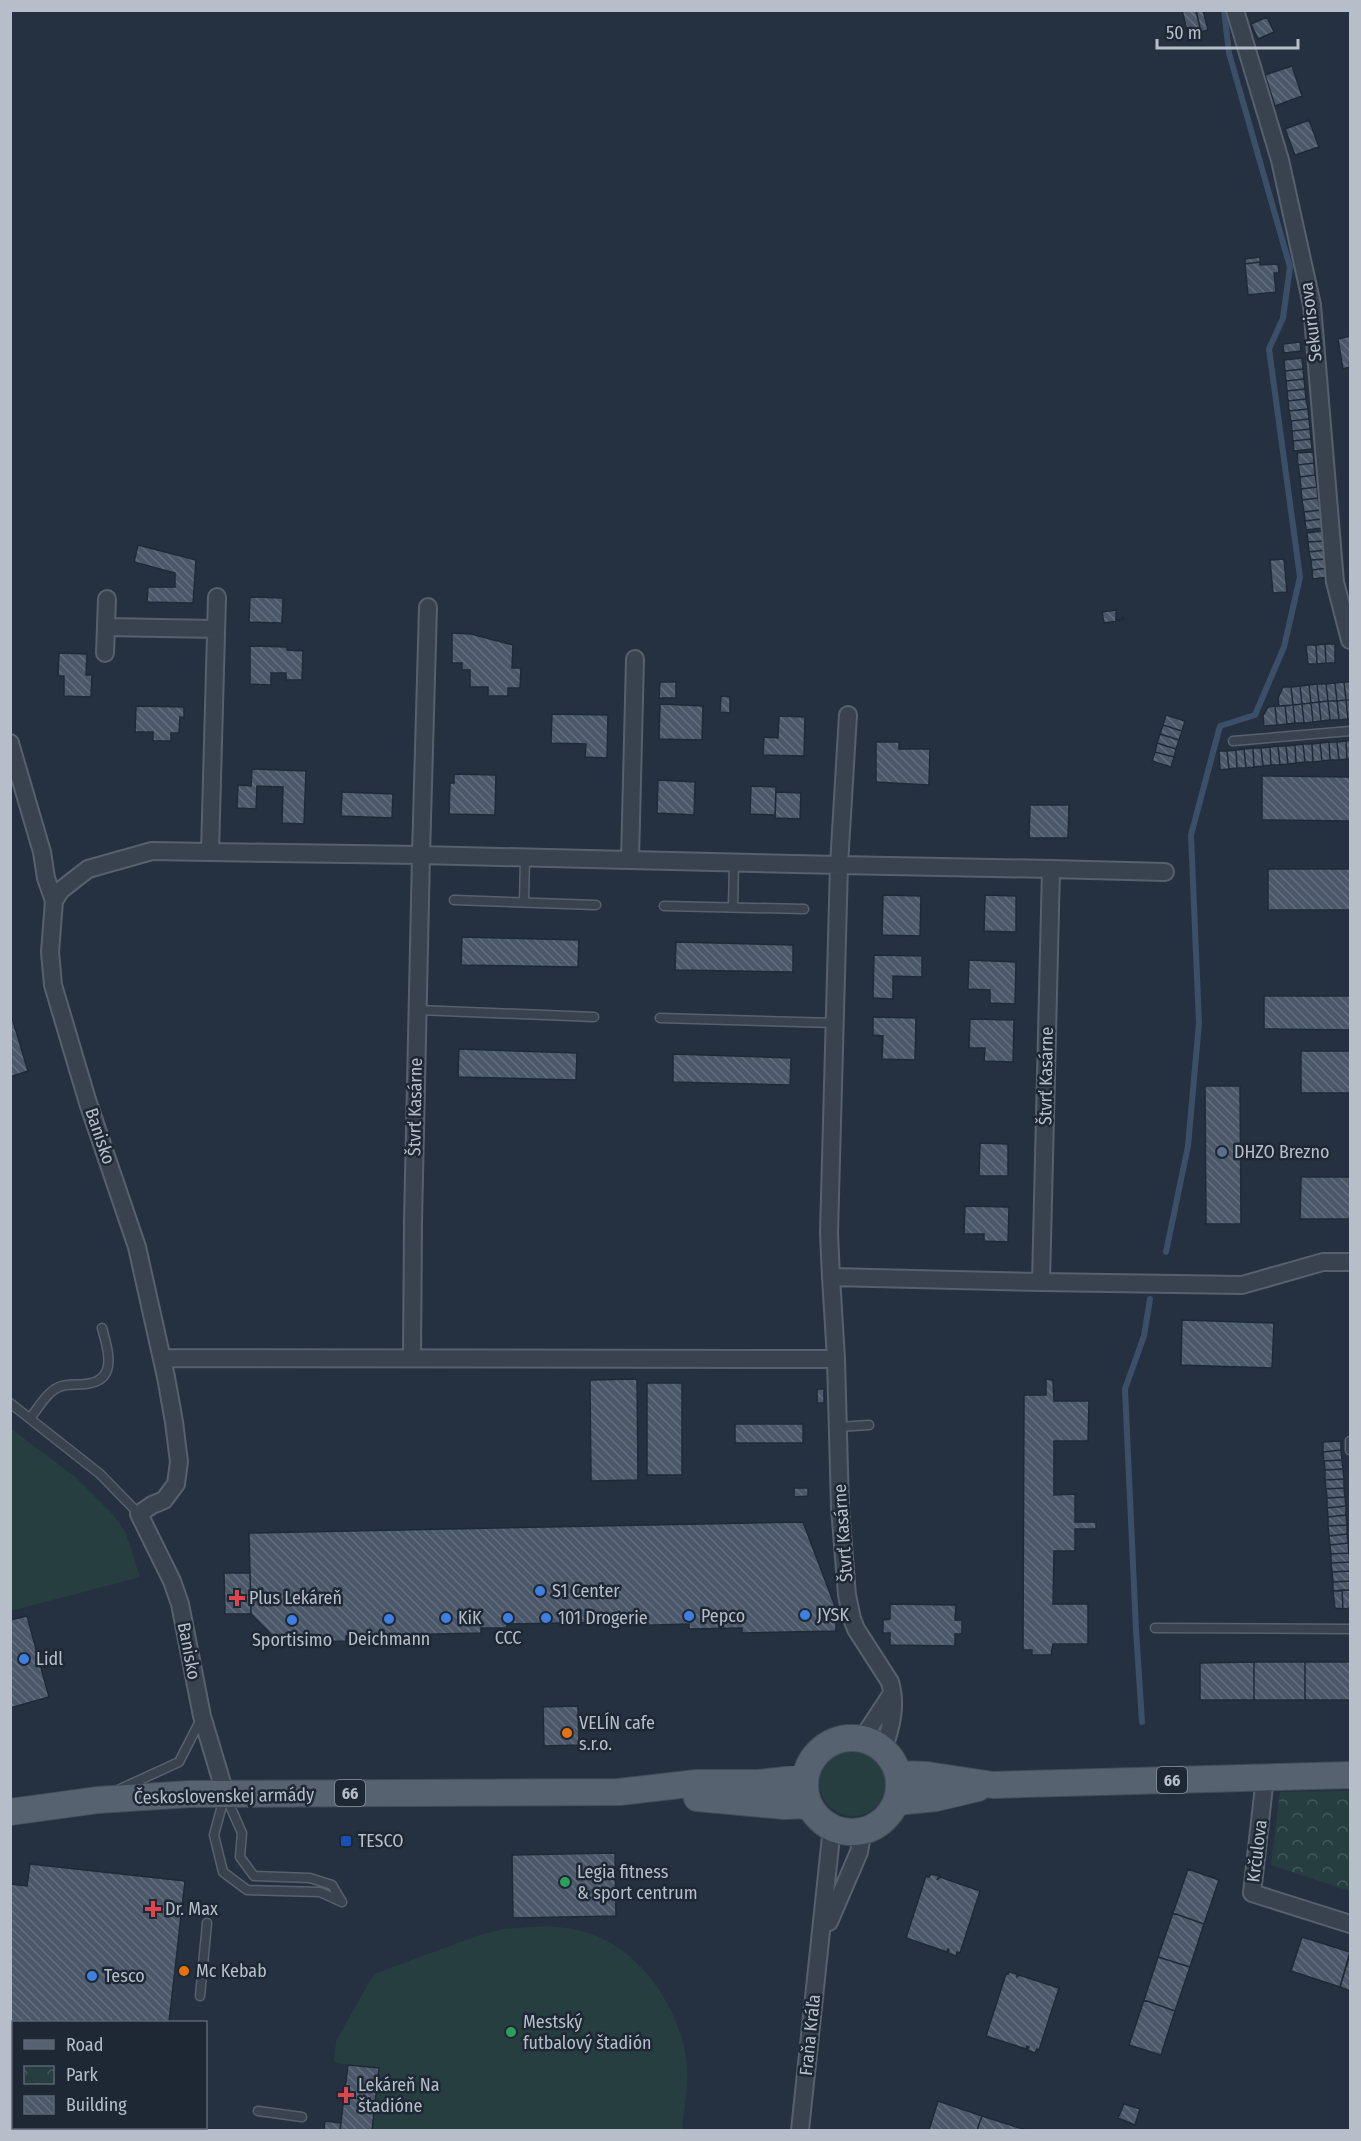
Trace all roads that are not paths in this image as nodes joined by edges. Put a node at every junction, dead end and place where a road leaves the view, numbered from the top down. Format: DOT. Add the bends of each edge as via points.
graph roads {
  1 [pos="1235,10"];
  2 [pos="217,597"];
  3 [pos="107,599"];
  4 [pos="428,607"];
  5 [pos="106,627"];
  6 [pos="216,629"];
  7 [pos="1350,640"];
  8 [pos="105,653"];
  9 [pos="636,659"];
  10 [pos="848,715"];
  11 [pos="1350,731"];
  12 [pos="1233,741"];
  13 [pos="10,743"];
  14 [pos="210,852"];
  15 [pos="421,855"];
  16 [pos="525,858"];
  17 [pos="630,860"];
  18 [pos="734,863"];
  19 [pos="839,866"];
  20 [pos="1051,869"];
  21 [pos="1165,872"];
  22 [pos="454,900"];
  23 [pos="54,902"];
  24 [pos="524,903"];
  25 [pos="596,905"];
  26 [pos="664,906"];
  27 [pos="733,907"];
  28 [pos="804,909"];
  29 [pos="418,1010"];
  30 [pos="594,1017"];
  31 [pos="660,1018"];
  32 [pos="835,1023"];
  33 [pos="1350,1262"];
  34 [pos="831,1277"];
  35 [pos="1041,1282"];
  36 [pos="102,1328"];
  37 [pos="162,1358"];
  38 [pos="412,1358"];
  39 [pos="836,1359"];
  40 [pos="10,1402"];
  41 [pos="31,1418"];
  42 [pos="869,1425"];
  43 [pos="838,1427"];
  44 [pos="140,1515"];
  45 [pos="1155,1628"];
  46 [pos="1350,1629"];
  47 [pos="891,1695"];
  48 [pos="202,1716"];
  49 [pos="872,1744"];
  50 [pos="898,1774"];
  51 [pos="1350,1775"];
  52 [pos="1265,1777"];
  53 [pos="805,1778"];
  54 [pos="993,1785"];
  55 [pos="619,1791"];
  56 [pos="225,1793"];
  57 [pos="98,1800"];
  58 [pos="896,1802"];
  59 [pos="809,1805"];
  60 [pos="10,1812"];
  61 [pos="832,1827"];
  62 [pos="863,1830"];
  63 [pos="207,1923"];
  64 [pos="1350,1924"];
  65 [pos="821,1940"];
  66 [pos="200,1996"];
  67 [pos="258,2111"];
  68 [pos="302,2117"];
  69 [pos="800,2130"];
  1 -- 7 [label="street, Sekurisova" via="1280,160 1312,305 1335,582"];
  2 -- 6 [label="street"];
  3 -- 5 [label="street"];
  4 -- 15 [label="street, Štvrť Kasárne"];
  5 -- 6 [label="street"];
  5 -- 8 [label="street"];
  6 -- 14 [label="street"];
  9 -- 17 [label="street"];
  10 -- 19 [label="street"];
  11 -- 12 [label="lane"];
  13 -- 23 [label="street, Banisko"];
  14 -- 15 [label="street"];
  14 -- 23 [label="street" via="152,851 88,869 61,890"];
  15 -- 16 [label="street"];
  15 -- 29 [label="street, Štvrť Kasárne"];
  16 -- 17 [label="street"];
  16 -- 24 [label="lane"];
  17 -- 18 [label="street"];
  18 -- 19 [label="street"];
  18 -- 27 [label="lane"];
  19 -- 20 [label="street"];
  19 -- 32 [label="street, Štvrť Kasárne"];
  20 -- 21 [label="street"];
  20 -- 35 [label="street, Štvrť Kasárne"];
  22 -- 24 [label="lane"];
  23 -- 37 [label="street, Banisko" via="50,952 53,985 137,1247"];
  24 -- 25 [label="lane"];
  26 -- 27 [label="lane"];
  27 -- 28 [label="lane"];
  29 -- 30 [label="lane"];
  29 -- 38 [label="street, Štvrť Kasárne"];
  31 -- 32 [label="lane"];
  32 -- 34 [label="street, Štvrť Kasárne"];
  33 -- 35 [label="street" via="1323,1262 1242,1285"];
  34 -- 35 [label="street"];
  34 -- 39 [label="street, Štvrť Kasárne"];
  36 -- 41 [label="lane" via="109,1358 105,1374 93,1383 57,1388"];
  37 -- 38 [label="street"];
  37 -- 44 [label="street, Banisko" via="179,1462 176,1484 164,1500"];
  38 -- 39 [label="street"];
  39 -- 43 [label="street, Štvrť Kasárne"];
  40 -- 41 [label="lane, Banisko"];
  41 -- 44 [label="lane, Banisko" via="100,1474"];
  42 -- 43 [label="lane"];
  43 -- 47 [label="street, Štvrť Kasárne" via="840,1508 850,1610 856,1629 890,1682"];
  44 -- 48 [label="street, Banisko" via="180,1604"];
  45 -- 46 [label="lane"];
  47 -- 49 [label="street"];
  47 -- 49 [label="street, Štvrť Kasárne" via="893,1715"];
  48 -- 56 [label="street, Banisko"];
  48 -- 57 [label="lane" via="179,1762"];
  49 -- 50 [label="main road" via="892,1761"];
  49 -- 53 [label="main road" via="839,1740 825,1746 812,1758"];
  50 -- 54 [label="main road, 66"];
  50 -- 58 [label="main road"];
  51 -- 52 [label="main road, 66"];
  52 -- 54 [label="main road, 66"];
  52 -- 64 [label="street, Krčulova" via="1252,1893"];
  53 -- 55 [label="main road, Československej armády / 66"];
  53 -- 59 [label="main road"];
  54 -- 58 [label="main road, 66"];
  55 -- 56 [label="main road, Československej armády / 66"];
  55 -- 59 [label="main road, Československej armády / 66"];
  56 -- 56 [label="lane" via="214,1835 223,1872 247,1890 320,1893 342,1902 332,1885 310,1878 254,1876 240,1857 242,1833"];
  56 -- 57 [label="main road, Československej armády / 66"];
  57 -- 60 [label="main road, Československej armády / 66"];
  58 -- 62 [label="main road" via="884,1819"];
  59 -- 61 [label="main road"];
  61 -- 62 [label="main road"];
  61 -- 65 [label="street, Fraňa Kráľa"];
  62 -- 65 [label="street, Fraňa Kráľa" via="859,1852"];
  63 -- 66 [label="lane"];
  65 -- 69 [label="street, Fraňa Kráľa"];
  67 -- 68 [label="lane"];
}
